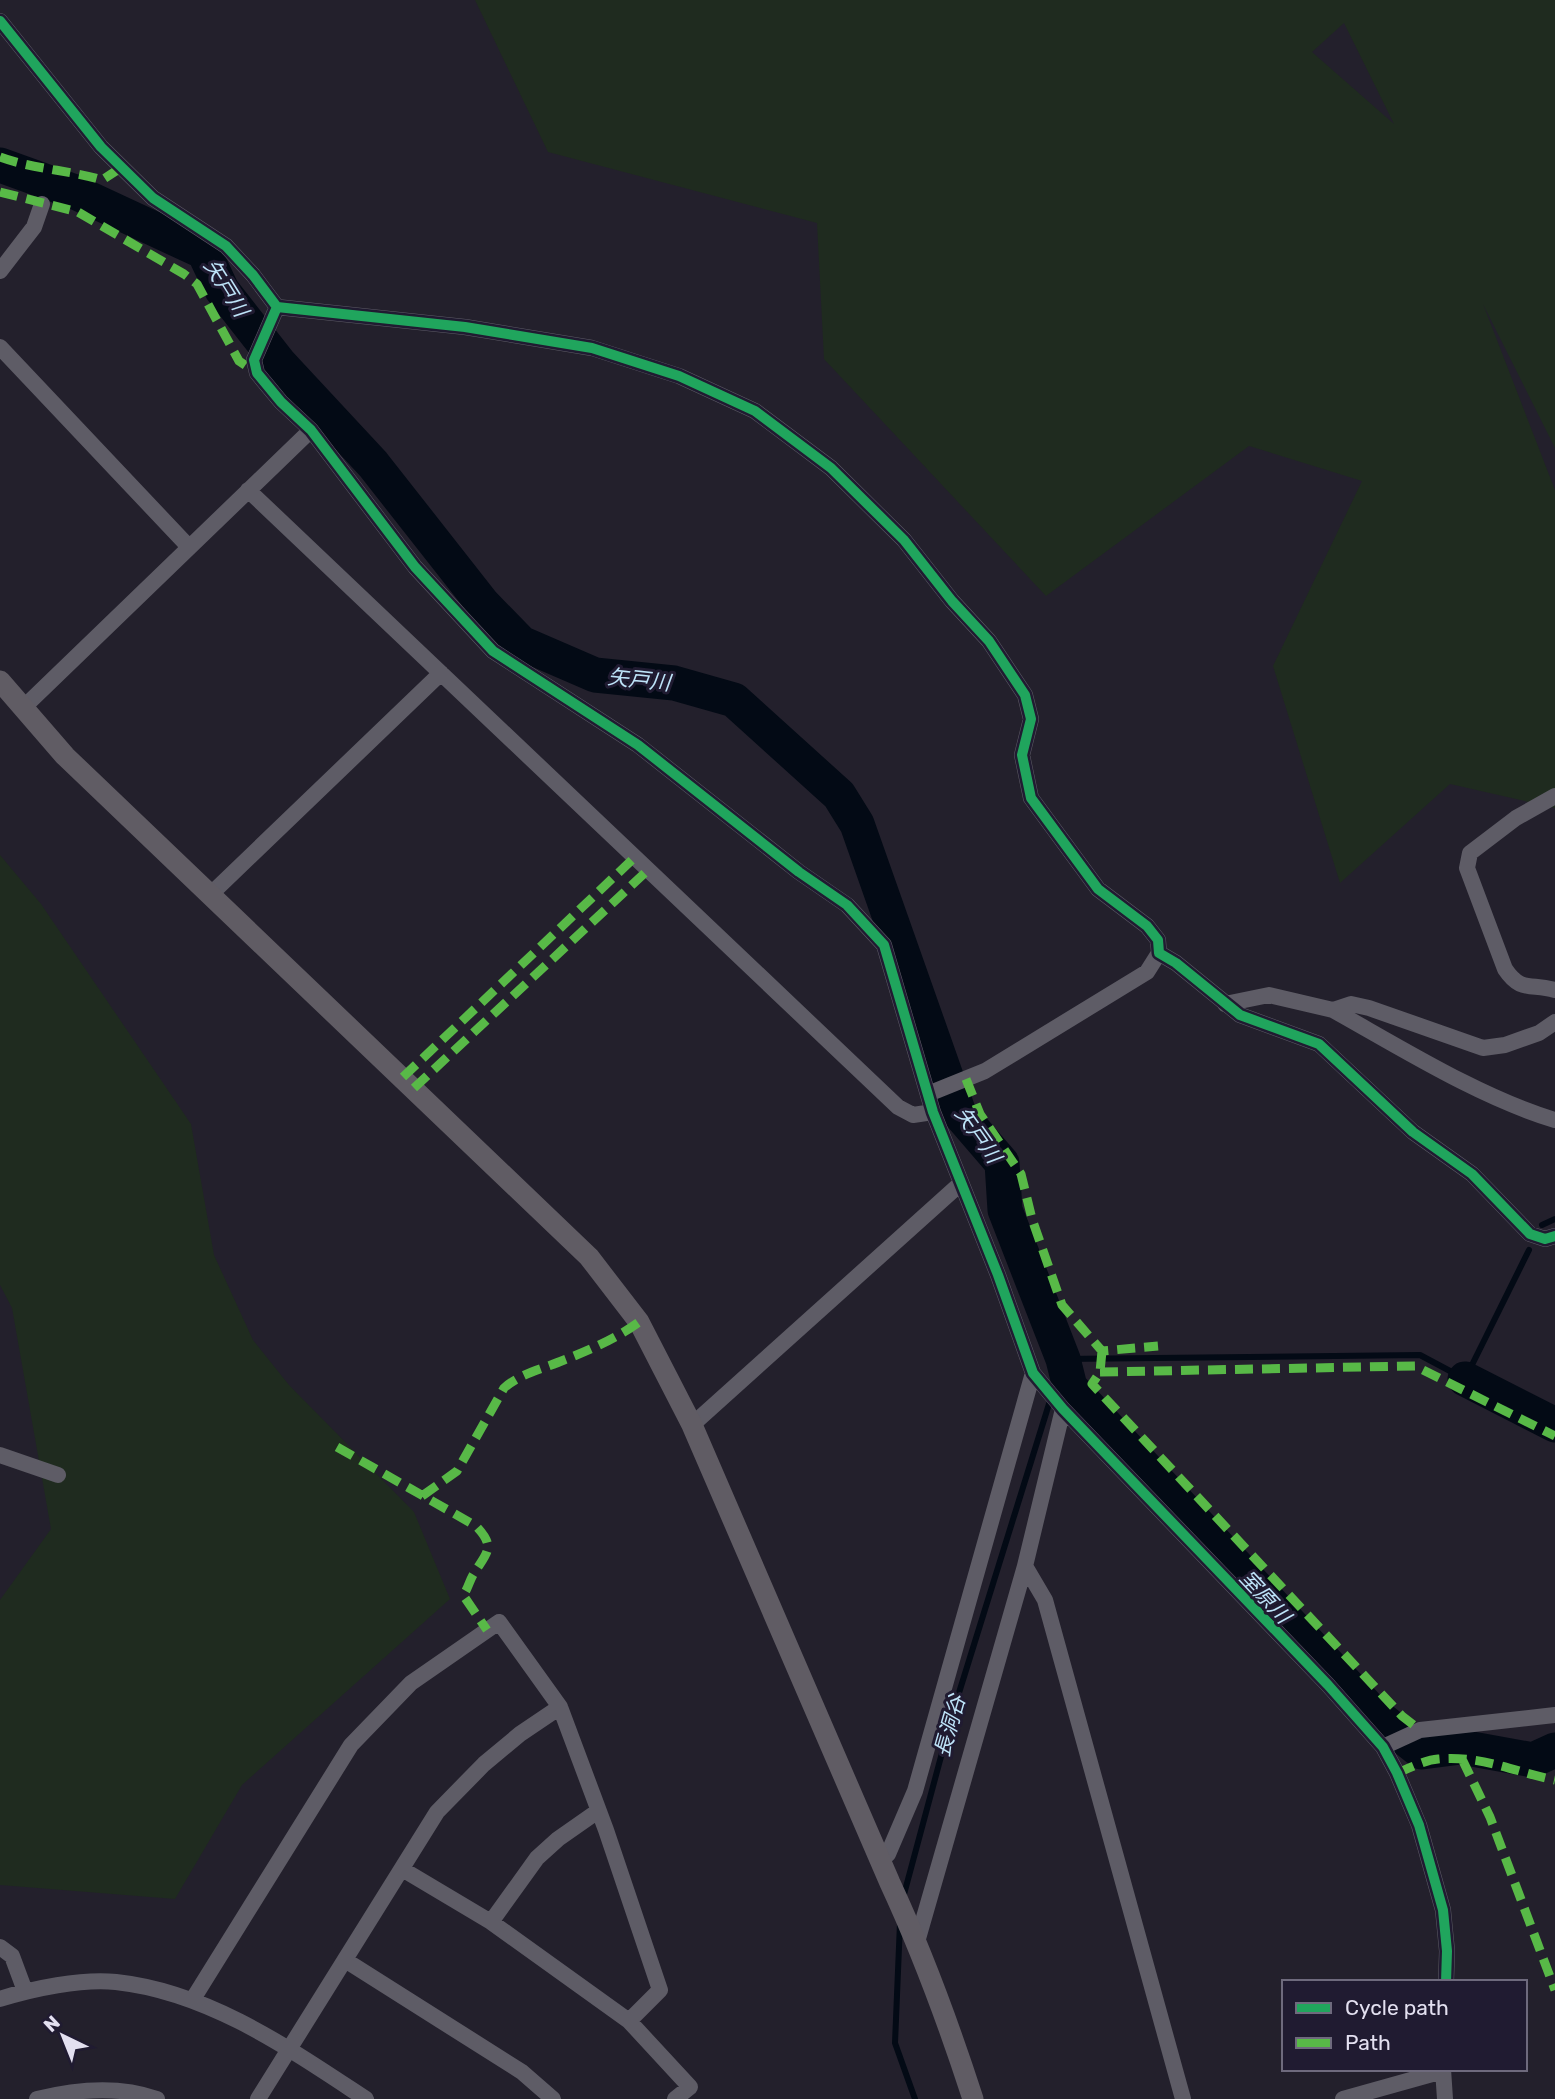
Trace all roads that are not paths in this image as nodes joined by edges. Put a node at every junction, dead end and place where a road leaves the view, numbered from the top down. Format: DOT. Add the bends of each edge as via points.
graph roads {
  1 [pos="0,21"];
  2 [pos="42,204"];
  3 [pos="0,271"];
  4 [pos="277,307"];
  5 [pos="0,346"];
  6 [pos="311,430"];
  7 [pos="248,489"];
  8 [pos="189,547"];
  9 [pos="441,673"];
  10 [pos="0,681"];
  11 [pos="22,709"];
  12 [pos="1555,796"];
  13 [pos="211,894"];
  14 [pos="1159,953"];
  15 [pos="1555,990"];
  16 [pos="1225,1004"];
  17 [pos="1333,1010"];
  18 [pos="1555,1022"];
  19 [pos="928,1094"];
  20 [pos="933,1112"];
  21 [pos="1555,1120"];
  22 [pos="960,1184"];
  23 [pos="1555,1236"];
  24 [pos="1038,1379"];
  25 [pos="1063,1409"];
  26 [pos="692,1425"];
  27 [pos="0,1455"];
  28 [pos="58,1475"];
  29 [pos="1025,1566"];
  30 [pos="560,1707"];
  31 [pos="1555,1715"];
  32 [pos="1383,1747"];
  33 [pos="598,1811"];
  34 [pos="880,1860"];
  35 [pos="402,1869"];
  36 [pos="491,1922"];
  37 [pos="917,1942"];
  38 [pos="0,1947"];
  39 [pos="345,1960"];
  40 [pos="1446,1980"];
  41 [pos="25,1991"];
  42 [pos="0,1999"];
  43 [pos="193,1999"];
  44 [pos="629,2021"];
  45 [pos="289,2049"];
  46 [pos="1440,2071"];
  47 [pos="1443,2071"];
  48 [pos="37,2099"];
  49 [pos="157,2099"];
  50 [pos="258,2099"];
  51 [pos="366,2099"];
  52 [pos="553,2099"];
  53 [pos="675,2099"];
  54 [pos="973,2099"];
  55 [pos="1183,2099"];
  56 [pos="1343,2099"];
  57 [pos="1445,2099"];
  1 -- 4 [label="street" via="101,147 153,198 226,246"];
  2 -- 3 [label="street" via="34,227"];
  4 -- 6 [label="street" via="254,360 257,373"];
  4 -- 14 [label="street" via="465,327 592,348 679,376 755,411 831,468 904,540 989,641 1025,695 1031,719 1022,755 1031,798 1098,889 1147,926 1158,940"];
  5 -- 8 [label="street"];
  6 -- 7 [label="street"];
  6 -- 19 [label="street" via="415,567 493,651 638,745 847,905 884,945"];
  7 -- 8 [label="street"];
  7 -- 9 [label="street"];
  8 -- 11 [label="street"];
  9 -- 13 [label="street"];
  9 -- 20 [label="street" via="898,1107 913,1115"];
  10 -- 11 [label="street"];
  11 -- 13 [label="street" via="65,756"];
  12 -- 15 [label="street" via="1470,853 1467,868 1505,969 1523,987"];
  13 -- 26 [label="street" via="589,1257 639,1322"];
  14 -- 16 [label="street"];
  14 -- 19 [label="street" via="1147,972 985,1071"];
  16 -- 17 [label="street" via="1269,995"];
  16 -- 23 [label="street" via="1240,1015 1319,1044 1413,1132 1472,1174 1530,1234 1545,1239"];
  17 -- 18 [label="street" via="1351,1004 1369,1008 1483,1048 1539,1033"];
  17 -- 21 [label="street" via="1478,1088"];
  19 -- 20 [label="street"];
  20 -- 22 [label="street"];
  22 -- 24 [label="street"];
  22 -- 26 [label="street"];
  24 -- 25 [label="street"];
  24 -- 34 [label="street" via="915,1791 888,1854"];
  25 -- 29 [label="street"];
  25 -- 32 [label="street"];
  26 -- 34 [label="street"];
  27 -- 28 [label="street"];
  29 -- 37 [label="street"];
  29 -- 55 [label="street" via="1045,1600"];
  30 -- 33 [label="street"];
  30 -- 35 [label="street" via="462,1784 437,1812"];
  30 -- 43 [label="street" via="499,1622 411,1683 351,1745"];
  31 -- 32 [label="street" via="1420,1730"];
  32 -- 40 [label="street" via="1419,1825 1443,1910"];
  33 -- 36 [label="street" via="537,1858"];
  33 -- 44 [label="street" via="660,1990"];
  34 -- 37 [label="street"];
  35 -- 36 [label="street"];
  35 -- 39 [label="street"];
  36 -- 44 [label="street"];
  37 -- 54 [label="street"];
  38 -- 41 [label="street" via="12,1956"];
  39 -- 45 [label="street"];
  39 -- 52 [label="street" via="522,2072"];
  41 -- 42 [label="street"];
  41 -- 43 [label="street" via="114,1982"];
  43 -- 45 [label="street"];
  44 -- 53 [label="street" via="691,2087"];
  45 -- 50 [label="street"];
  45 -- 51 [label="street"];
  46 -- 56 [label="street"];
  47 -- 57 [label="street"];
  48 -- 49 [label="street" via="107,2089"];
}
